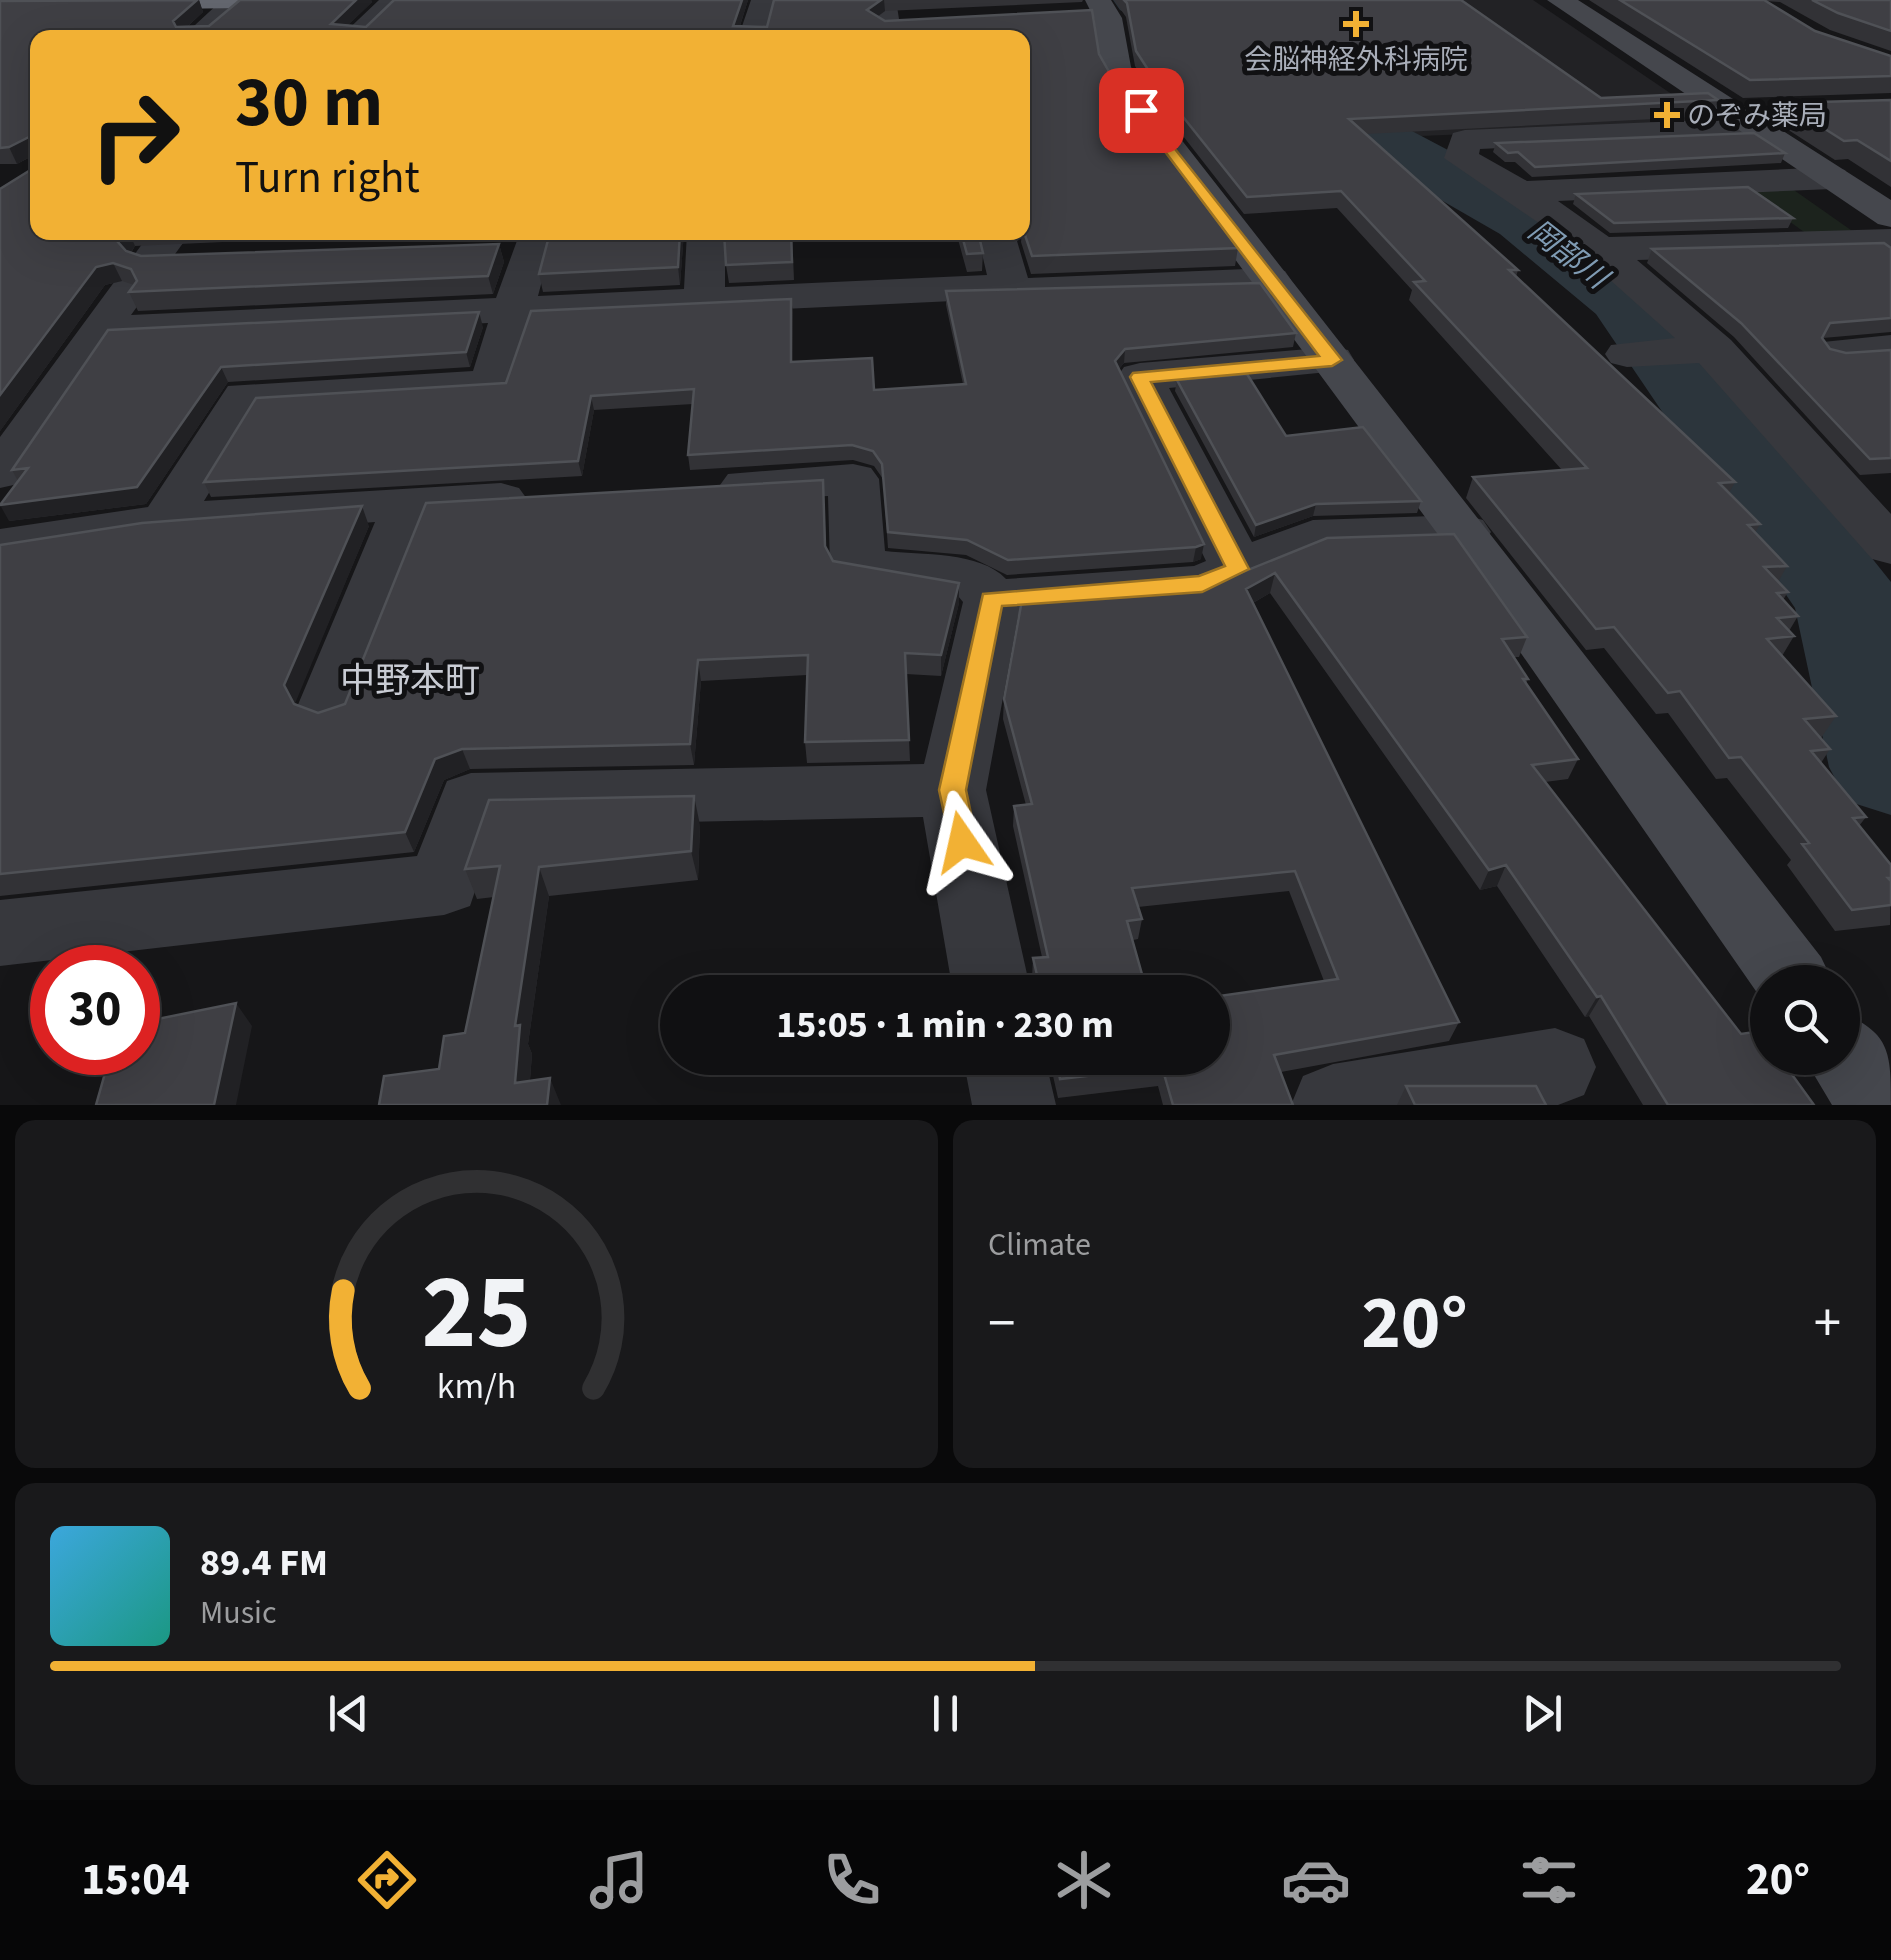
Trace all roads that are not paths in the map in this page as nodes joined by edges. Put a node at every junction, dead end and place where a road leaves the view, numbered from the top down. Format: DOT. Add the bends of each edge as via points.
graph roads {
  1 [pos="240,0"];
  2 [pos="395,0"];
  3 [pos="764,0"];
  4 [pos="1560,0"];
  5 [pos="0,3"];
  6 [pos="1091,9"];
  7 [pos="886,20"];
  8 [pos="922,22"];
  9 [pos="204,30"];
  10 [pos="363,30"];
  11 [pos="755,30"];
  12 [pos="1755,116"];
  13 [pos="1832,178"];
  14 [pos="1526,192"];
  15 [pos="1891,216"];
  16 [pos="706,240"];
  17 [pos="999,240"];
  18 [pos="1891,241"];
  19 [pos="531,245"];
  20 [pos="176,249"];
  21 [pos="1606,249"];
  22 [pos="1271,280"];
  23 [pos="1010,286"];
  24 [pos="704,300"];
  25 [pos="513,309"];
  26 [pos="99,328"];
  27 [pos="1716,348"];
  28 [pos="1891,348"];
  29 [pos="1838,351"];
  30 [pos="1628,354"];
  31 [pos="1332,360"];
  32 [pos="0,473"];
  33 [pos="1891,486"];
  34 [pos="693,488"];
  35 [pos="1838,489"];
  36 [pos="554,496"];
  37 [pos="409,504"];
  38 [pos="166,519"];
  39 [pos="1464,532"];
  40 [pos="0,546"];
  41 [pos="1891,547"];
  42 [pos="1238,569"];
  43 [pos="992,599"];
  44 [pos="329,706"];
  45 [pos="952,790"];
  46 [pos="0,933"];
  47 [pos="1782,965"];
  48 [pos="989,975"];
  49 [pos="1555,1067"];
  50 [pos="1008,1075"];
  51 [pos="1859,1075"];
  52 [pos="1014,1105"];
  53 [pos="1333,1105"];
  54 [pos="1881,1105"];
  1 -- 5 [label="highway"];
  1 -- 9 [label="street"];
  2 -- 10 [label="street"];
  3 -- 11 [label="street"];
  4 -- 12 [label="street"];
  6 -- 22 [label="street" via="1141,110"];
  7 -- 8 [label="street"];
  12 -- 13 [label="street"];
  12 -- 14 [label="street" via="1465,140 1460,158"];
  13 -- 14 [label="street"];
  13 -- 15 [label="street"];
  14 -- 21 [label="street"];
  16 -- 24 [label="street"];
  17 -- 23 [label="street"];
  18 -- 21 [label="street"];
  19 -- 25 [label="street"];
  20 -- 26 [label="street"];
  21 -- 27 [label="street"];
  22 -- 23 [label="street" via="1011,291"];
  22 -- 31 [label="street"];
  23 -- 24 [label="street"];
  24 -- 25 [label="street"];
  25 -- 26 [label="street"];
  25 -- 38 [label="street" via="492,384 244,396"];
  26 -- 32 [label="street"];
  27 -- 30 [label="street"];
  27 -- 35 [label="street"];
  28 -- 29 [label="street"];
  31 -- 39 [label="street"];
  31 -- 42 [label="street" via="1140,377"];
  33 -- 35 [label="street"];
  34 -- 43 [label="street" via="853,479 858,566 975,580"];
  35 -- 41 [label="street"];
  36 -- 37 [label="street"];
  37 -- 38 [label="street"];
  37 -- 44 [label="street"];
  38 -- 40 [label="street"];
  39 -- 42 [label="street" via="1313,537"];
  39 -- 47 [label="street"];
  42 -- 43 [label="street" via="1202,584"];
  43 -- 45 [label="street"];
  45 -- 46 [label="street" via="471,800 444,884"];
  45 -- 48 [label="street"];
  49 -- 53 [label="street"];
  50 -- 52 [label="street"];
  51 -- 54 [label="street"];
}
